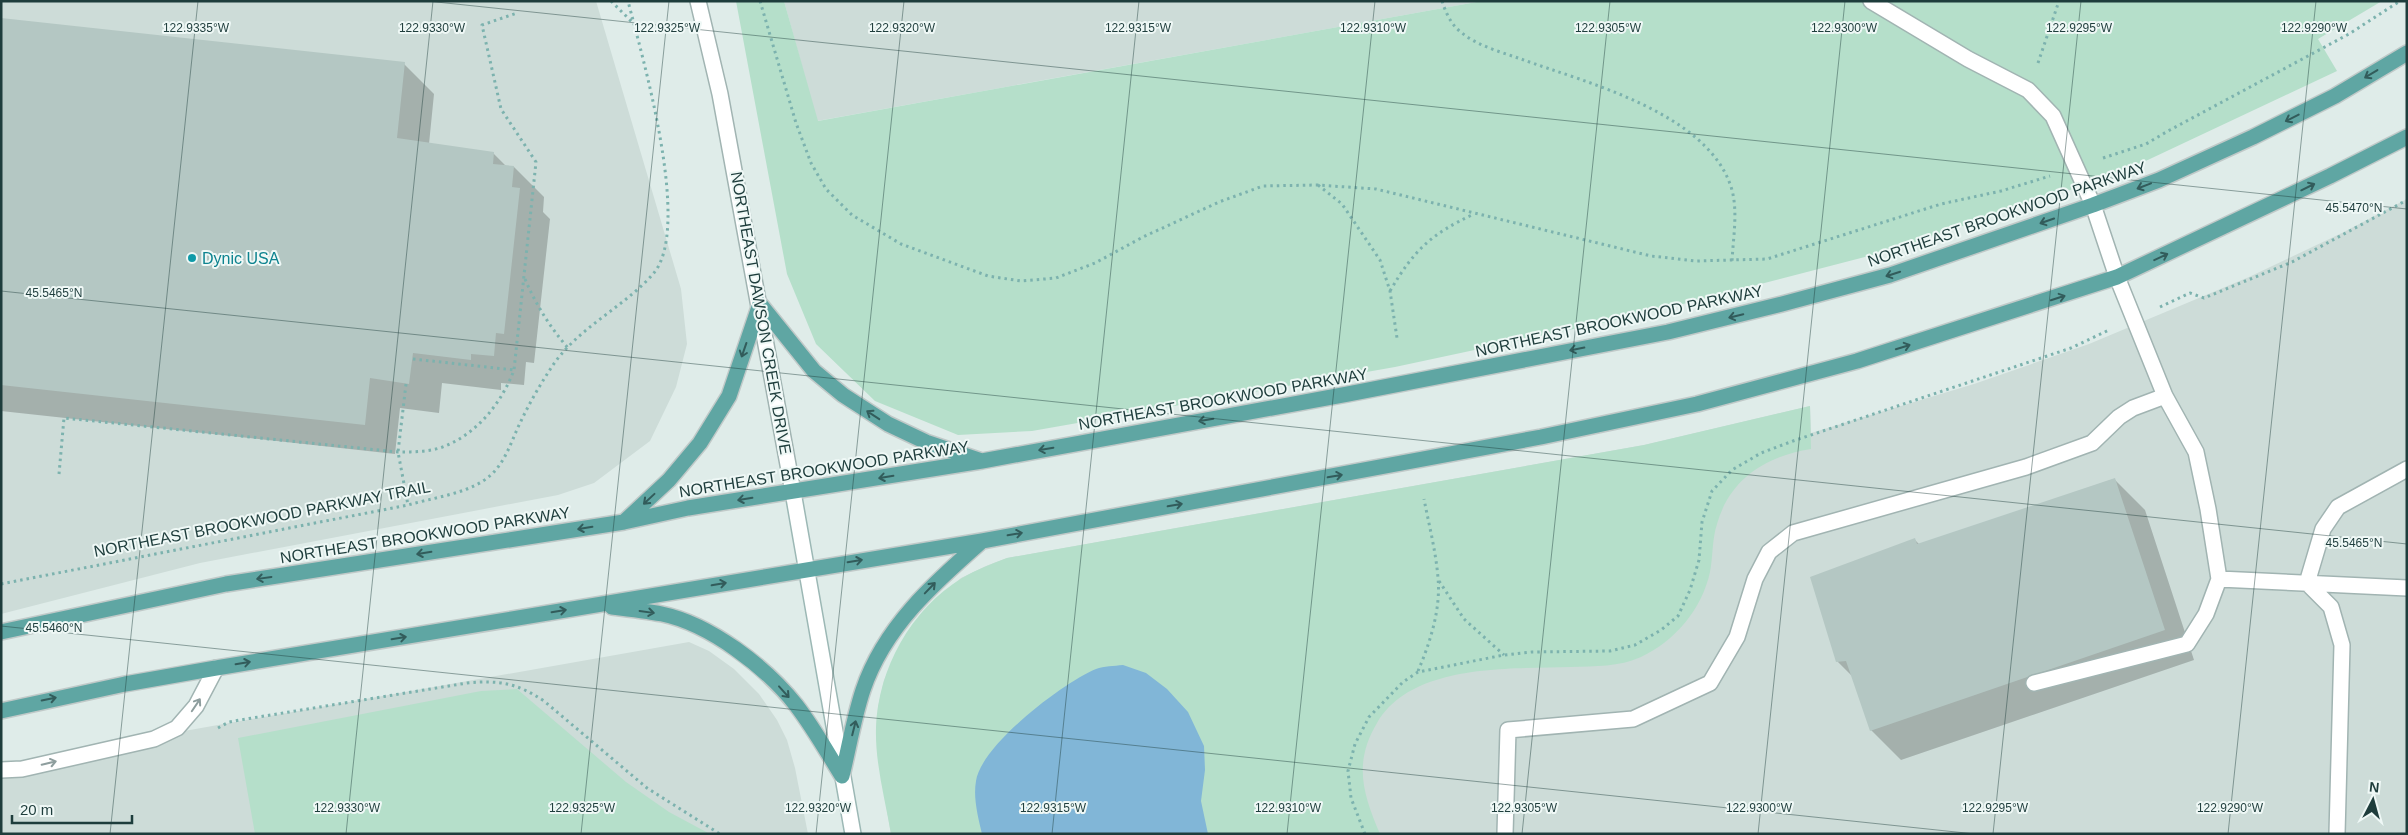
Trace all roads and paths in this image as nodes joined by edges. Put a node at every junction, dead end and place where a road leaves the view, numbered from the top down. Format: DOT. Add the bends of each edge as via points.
graph roads {
  1 [pos="611,1"];
  2 [pos="628,1"];
  3 [pos="698,1"];
  4 [pos="760,1"];
  5 [pos="1442,1"];
  6 [pos="1871,1"];
  7 [pos="2059,1"];
  8 [pos="2400,1"];
  9 [pos="517,13"];
  10 [pos="634,24"];
  11 [pos="2407,53"];
  12 [pos="2028,90"];
  13 [pos="2407,137"];
  14 [pos="2146,144"];
  15 [pos="1317,184"];
  16 [pos="2001,191"];
  17 [pos="2407,200"];
  18 [pos="2093,205"];
  19 [pos="1475,214"];
  20 [pos="1732,262"];
  21 [pos="524,277"];
  22 [pos="2117,277"];
  23 [pos="1390,291"];
  24 [pos="2190,293"];
  25 [pos="760,304"];
  26 [pos="1397,338"];
  27 [pos="568,348"];
  28 [pos="2071,348"];
  29 [pos="412,359"];
  30 [pos="514,370"];
  31 [pos="406,384"];
  32 [pos="2165,396"];
  33 [pos="398,452"];
  34 [pos="982,461"];
  35 [pos="2407,469"];
  36 [pos="59,474"];
  37 [pos="793,492"];
  38 [pos="1424,499"];
  39 [pos="408,505"];
  40 [pos="624,522"];
  41 [pos="982,540"];
  42 [pos="806,569"];
  43 [pos="1438,579"];
  44 [pos="2219,579"];
  45 [pos="2307,583"];
  46 [pos="1,584"];
  47 [pos="2407,588"];
  48 [pos="598,605"];
  49 [pos="1,632"];
  50 [pos="1504,655"];
  51 [pos="216,668"];
  52 [pos="1418,672"];
  53 [pos="2034,683"];
  54 [pos="1,711"];
  55 [pos="213,733"];
  56 [pos="1,770"];
  57 [pos="842,776"];
  58 [pos="720,834"];
  59 [pos="853,834"];
  60 [pos="1365,834"];
  61 [pos="1505,834"];
  62 [pos="2337,834"];
  1 -- 10 [label="path"];
  2 -- 10 [label="path, NORTHEAST BROOKWOOD PARKWAY TRAIL"];
  3 -- 25 [label="street, NORTHEAST DAWSON CREEK DRIVE" via="720,94"];
  4 -- 15 [label="path" via="796,123 811,164 826,188 852,215 901,244 962,268 1021,281 1056,278 1095,263 1219,202 1263,186"];
  5 -- 20 [label="path" via="1449,19 1461,33 1486,46 1630,99 1697,137 1720,161 1732,191 1735,216"];
  6 -- 12 [label="street" via="1968,59"];
  7 -- 12 [label="path"];
  8 -- 14 [label="path" via="2349,34"];
  9 -- 21 [label="path" via="482,25 501,110 536,162"];
  10 -- 27 [label="path, NORTHEAST BROOKWOOD PARKWAY TRAIL" via="656,109 668,205 667,237 654,273 628,298 582,332"];
  11 -- 18 [label="main road, NORTHEAST BROOKWOOD PARKWAY, one-way" via="2335,96 2253,137 2159,180"];
  12 -- 18 [label="street" via="2053,116"];
  22 -- 13 [label="main road, one-way"];
  15 -- 19 [label="path" via="1376,189"];
  15 -- 23 [label="path" via="1348,212 1380,260"];
  16 -- 20 [label="path" via="1941,204 1767,259"];
  17 -- 24 [label="path" via="2292,262 2204,298"];
  18 -- 22 [label="street"];
  18 -- 34 [label="main road, NORTHEAST BROOKWOOD PARKWAY, one-way" via="1890,275 1668,332"];
  19 -- 20 [label="path" via="1651,256"];
  19 -- 23 [label="path" via="1446,228 1423,245 1404,267"];
  21 -- 27 [label="path" via="553,331"];
  21 -- 30 [label="path"];
  22 -- 32 [label="street"];
  41 -- 22 [label="main road, one-way" via="1522,441 1697,404 1857,361"];
  23 -- 26 [label="path"];
  34 -- 25 [label="main road, one-way" via="926,442 888,424 843,395 814,371"];
  25 -- 37 [label="street, NORTHEAST DAWSON CREEK DRIVE"];
  25 -- 40 [label="main road, one-way" via="729,396 700,443 669,480"];
  27 -- 39 [label="path, NORTHEAST BROOKWOOD PARKWAY TRAIL" via="543,381 496,471 472,487"];
  28 -- 50 [label="path" via="1761,453 1732,470 1712,491 1702,522 1699,560 1678,616 1636,645 1610,651"];
  29 -- 30 [label="path"];
  30 -- 33 [label="path" via="497,404 465,437 444,447"];
  31 -- 33 [label="path"];
  32 -- 44 [label="street" via="2196,452"];
  32 -- 61 [label="street" via="2119,417 2092,443 2026,467 1793,533 1770,552 1755,579 1737,637 1710,683 1633,719 1508,730"];
  33 -- 36 [label="path" via="64,418"];
  33 -- 39 [label="path"];
  34 -- 37 [label="main road, NORTHEAST BROOKWOOD PARKWAY, one-way"];
  35 -- 45 [label="street" via="2338,507 2323,529"];
  37 -- 40 [label="main road, NORTHEAST BROOKWOOD PARKWAY, one-way" via="688,508"];
  37 -- 42 [label="street, NORTHEAST DAWSON CREEK DRIVE"];
  38 -- 43 [label="path"];
  39 -- 46 [label="path, NORTHEAST BROOKWOOD PARKWAY TRAIL"];
  40 -- 49 [label="main road, NORTHEAST BROOKWOOD PARKWAY, one-way" via="226,584"];
  42 -- 41 [label="main road, one-way"];
  57 -- 41 [label="main road, one-way" via="864,689 878,659 904,616 932,585"];
  48 -- 42 [label="main road, one-way"];
  42 -- 57 [label="street, NORTHEAST DAWSON CREEK DRIVE"];
  43 -- 50 [label="path" via="1464,619"];
  43 -- 52 [label="path" via="1435,618"];
  44 -- 45 [label="street"];
  44 -- 53 [label="street" via="2206,614 2187,644"];
  45 -- 47 [label="street"];
  45 -- 62 [label="street" via="2331,607 2342,645"];
  51 -- 48 [label="main road, one-way"];
  48 -- 57 [label="main road, one-way" via="663,614 691,624 728,644 771,677 796,705"];
  50 -- 52 [label="path"];
  54 -- 51 [label="main road, one-way"];
  56 -- 51 [label="street, one-way" via="22,769 154,739 177,728 196,706"];
  52 -- 60 [label="path" via="1403,682 1369,717 1355,744 1348,770 1351,798"];
  55 -- 58 [label="path" via="229,722 240,720 468,683 511,683 544,701 648,788"];
  57 -- 59 [label="street, NORTHEAST DAWSON CREEK DRIVE"];
}
